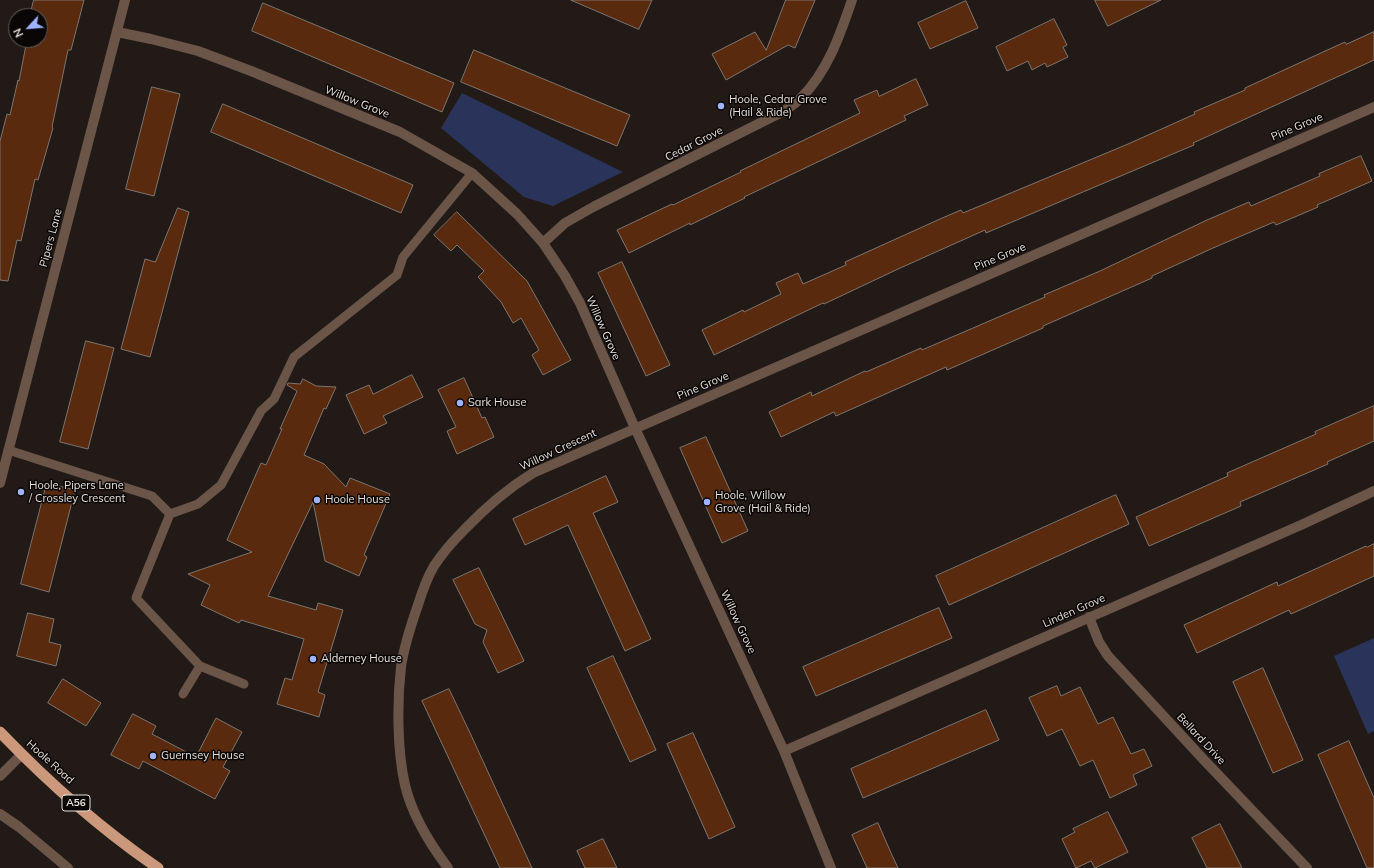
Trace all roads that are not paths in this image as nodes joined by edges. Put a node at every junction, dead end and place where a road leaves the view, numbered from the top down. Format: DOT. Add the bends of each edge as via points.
graph roads {
  1 [pos="125,0"];
  2 [pos="852,0"];
  3 [pos="117,32"];
  4 [pos="1374,107"];
  5 [pos="472,173"];
  6 [pos="543,243"];
  7 [pos="635,428"];
  8 [pos="8,450"];
  9 [pos="0,483"];
  10 [pos="1374,491"];
  11 [pos="170,514"];
  12 [pos="1089,617"];
  13 [pos="200,666"];
  14 [pos="244,684"];
  15 [pos="183,694"];
  16 [pos="0,732"];
  17 [pos="784,751"];
  18 [pos="22,754"];
  19 [pos="0,776"];
  20 [pos="0,814"];
  21 [pos="68,868"];
  22 [pos="158,868"];
  23 [pos="448,868"];
  24 [pos="831,868"];
  25 [pos="1307,868"];
  1 -- 3 [label="street, Pipers Lane"];
  2 -- 6 [label="street, Cedar Grove" via="838,42 812,85 801,98 784,111 572,219"];
  3 -- 5 [label="street, Willow Grove" via="198,52 251,71 400,132"];
  3 -- 8 [label="street, Pipers Lane"];
  4 -- 7 [label="street, Pine Grove"];
  5 -- 6 [label="street, Willow Grove" via="517,214"];
  5 -- 11 [label="lane" via="403,257 397,275 294,357 274,399 261,411 221,485 198,504"];
  6 -- 7 [label="street, Willow Grove" via="580,303"];
  7 -- 17 [label="street, Willow Grove"];
  7 -- 23 [label="street, Willow Crescent" via="533,473 508,489 446,550 423,590 402,666 399,716 402,766 420,823"];
  8 -- 9 [label="street, Pipers Lane"];
  8 -- 11 [label="lane" via="152,496"];
  10 -- 12 [label="street, Linden Grove"];
  11 -- 13 [label="lane" via="136,598"];
  12 -- 17 [label="street, Linden Grove"];
  12 -- 25 [label="street, Bellard Drive" via="1108,656"];
  13 -- 14 [label="lane"];
  13 -- 15 [label="lane"];
  16 -- 18 [label="highway, Hoole Road / A56"];
  17 -- 24 [label="street, Willow Grove"];
  18 -- 19 [label="street"];
  18 -- 22 [label="highway, Hoole Road / A56" via="126,846"];
  20 -- 21 [label="street"];
}
